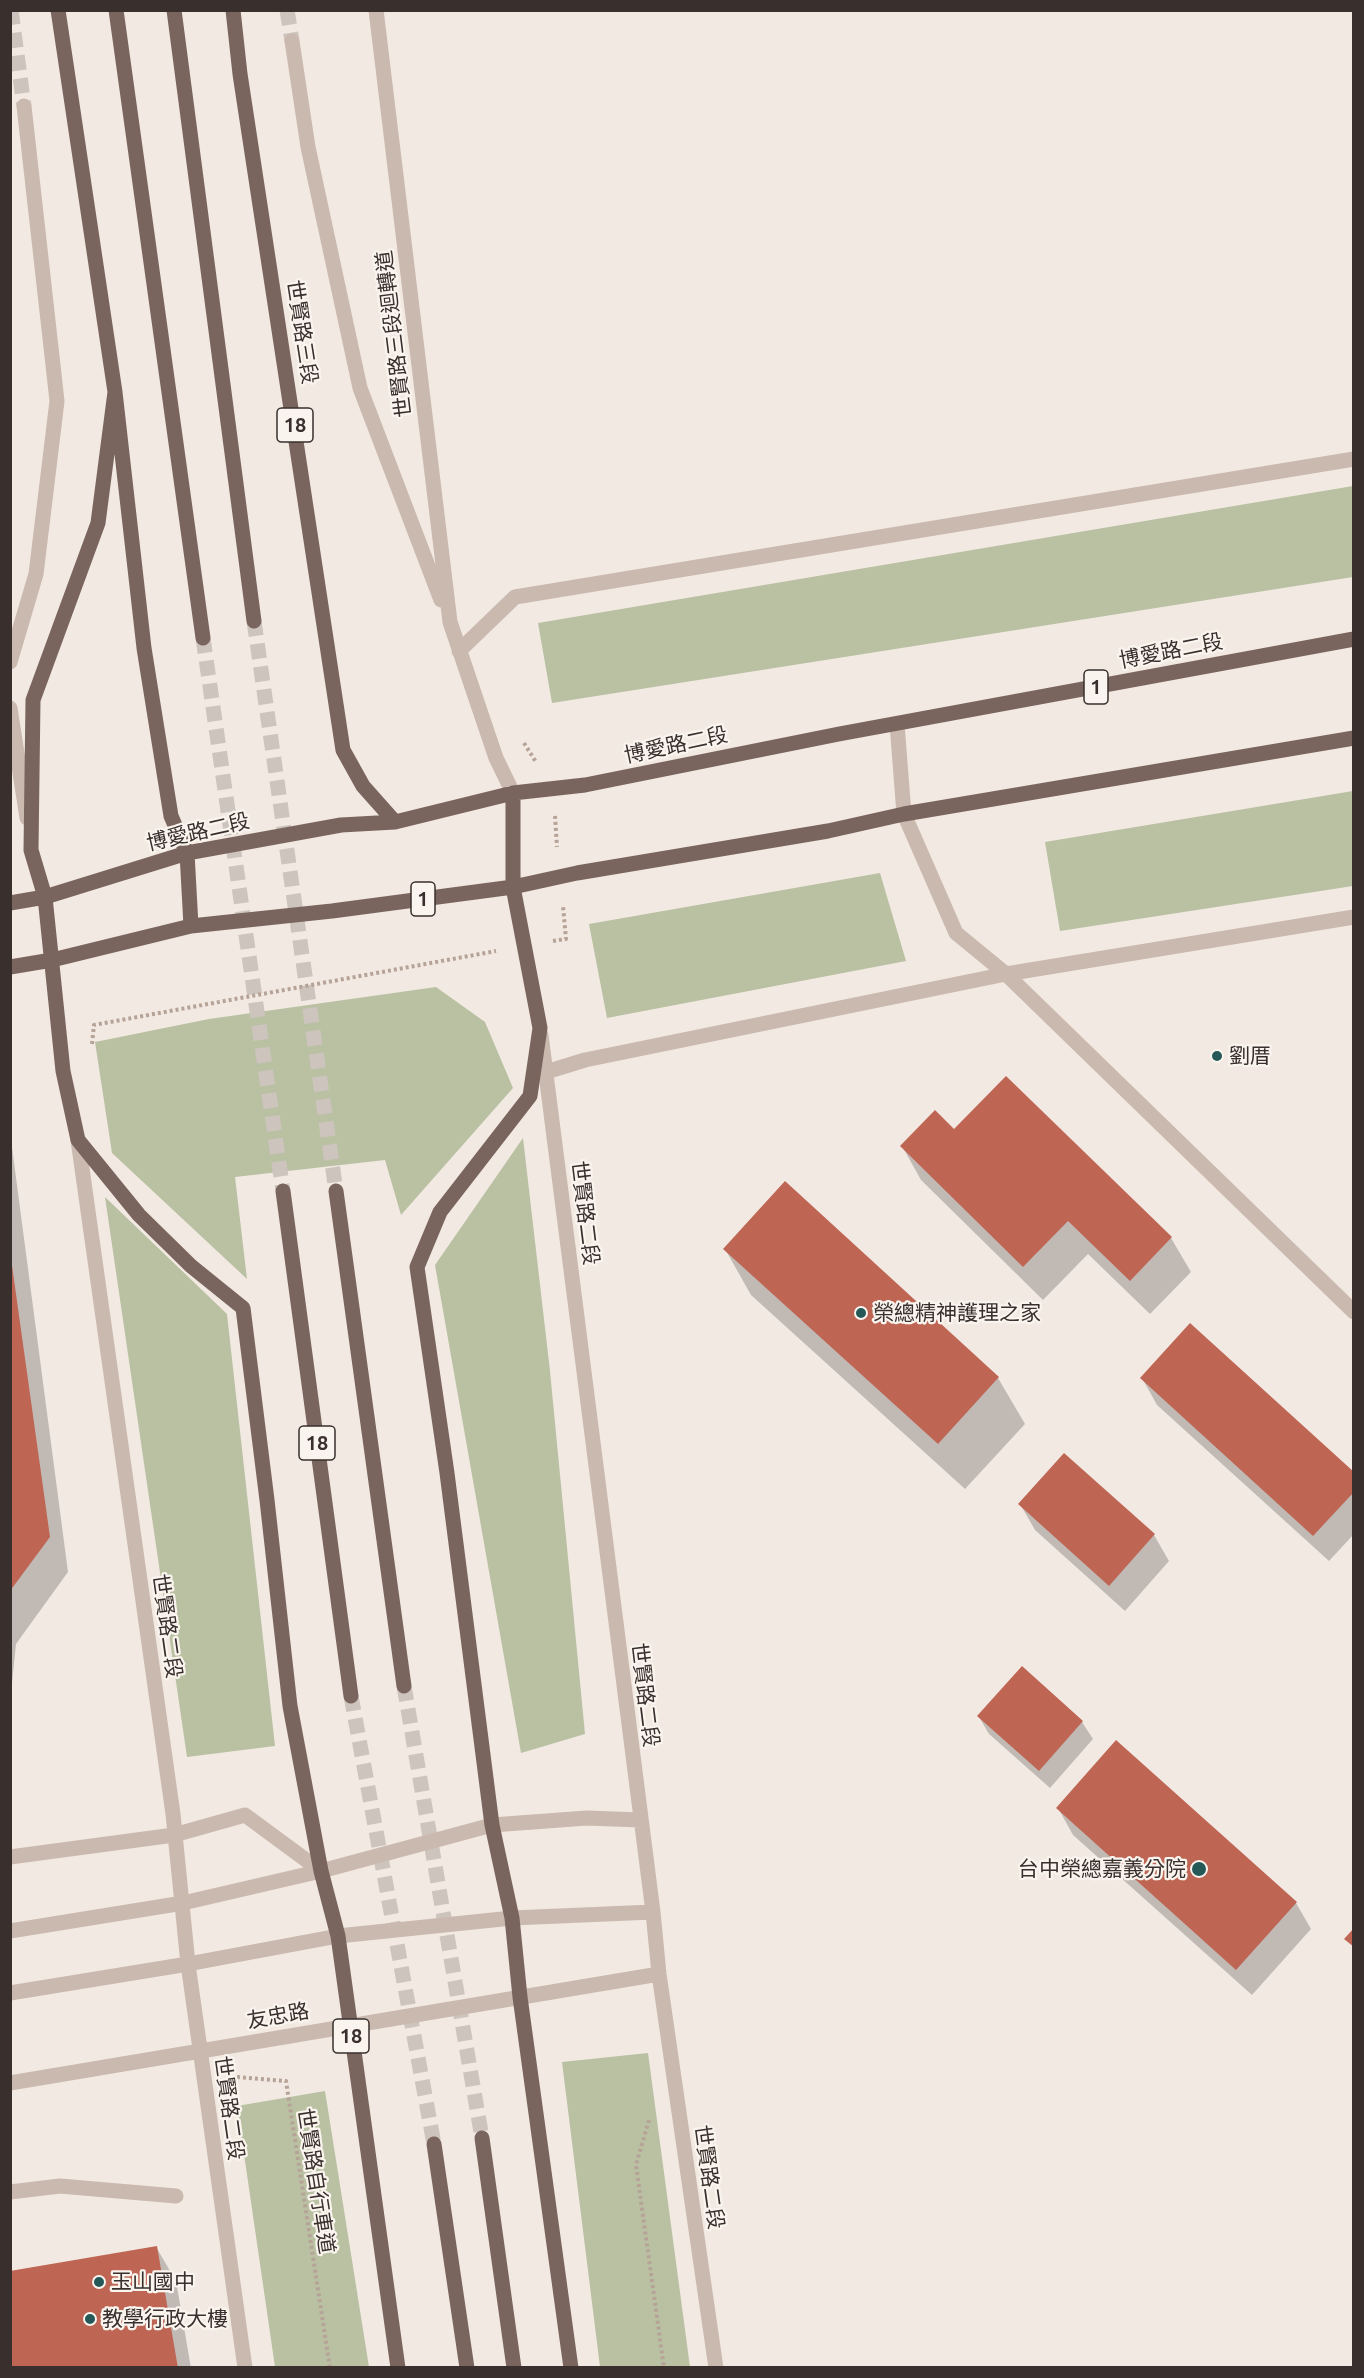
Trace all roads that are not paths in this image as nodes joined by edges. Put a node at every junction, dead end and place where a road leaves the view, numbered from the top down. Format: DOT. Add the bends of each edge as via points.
graph roads {
  1 [pos="58,10"];
  2 [pos="116,10"];
  3 [pos="174,10"];
  4 [pos="233,10"];
  5 [pos="376,10"];
  6 [pos="292,41"];
  7 [pos="24,106"];
  8 [pos="115,392"];
  9 [pos="1353,459"];
  10 [pos="254,621"];
  11 [pos="450,622"];
  12 [pos="203,638"];
  13 [pos="1353,639"];
  14 [pos="459,651"];
  15 [pos="10,662"];
  16 [pos="10,708"];
  17 [pos="897,723"];
  18 [pos="1353,738"];
  19 [pos="513,793"];
  20 [pos="904,814"];
  21 [pos="395,822"];
  22 [pos="30,836"];
  23 [pos="187,853"];
  24 [pos="513,887"];
  25 [pos="45,897"];
  26 [pos="10,903"];
  27 [pos="1353,917"];
  28 [pos="191,926"];
  29 [pos="52,960"];
  30 [pos="10,967"];
  31 [pos="1006,974"];
  32 [pos="540,1028"];
  33 [pos="546,1072"];
  34 [pos="78,1140"];
  35 [pos="283,1191"];
  36 [pos="336,1191"];
  37 [pos="1353,1312"];
  38 [pos="404,1686"];
  39 [pos="351,1696"];
  40 [pos="642,1820"];
  41 [pos="492,1825"];
  42 [pos="174,1835"];
  43 [pos="10,1857"];
  44 [pos="321,1871"];
  45 [pos="183,1903"];
  46 [pos="653,1912"];
  47 [pos="512,1918"];
  48 [pos="10,1930"];
  49 [pos="338,1936"];
  50 [pos="188,1964"];
  51 [pos="659,1974"];
  52 [pos="10,1993"];
  53 [pos="520,1997"];
  54 [pos="350,2025"];
  55 [pos="200,2050"];
  56 [pos="10,2083"];
  57 [pos="482,2138"];
  58 [pos="434,2144"];
  59 [pos="10,2192"];
  60 [pos="176,2196"];
  61 [pos="245,2367"];
  62 [pos="398,2367"];
  63 [pos="467,2367"];
  64 [pos="514,2367"];
  65 [pos="571,2367"];
  66 [pos="716,2367"];
  1 -- 8 [label="main road"];
  2 -- 12 [label="main road"];
  3 -- 10 [label="main road"];
  4 -- 21 [label="main road, 世賢路三段 / 18" via="342,750 363,786"];
  5 -- 11 [label="street, 世賢路三段迴轉道"];
  6 -- 11 [label="street, 世賢路三段" via="308,147 360,388"];
  7 -- 15 [label="street" via="57,401 36,574"];
  8 -- 22 [label="main road" via="98,523 33,700"];
  8 -- 23 [label="main road" via="144,648 171,816"];
  9 -- 14 [label="street" via="515,597"];
  11 -- 14 [label="street, 世賢路三段迴轉道"];
  13 -- 17 [label="main road, 博愛路二段 / 1"];
  14 -- 19 [label="street" via="496,758"];
  16 -- 22 [label="street"];
  17 -- 19 [label="main road, 博愛路二段 / 1" via="585,785"];
  17 -- 20 [label="street"];
  18 -- 20 [label="main road, 1"];
  19 -- 21 [label="main road, 博愛路二段 / 1"];
  19 -- 24 [label="main road"];
  20 -- 24 [label="main road, 1"];
  20 -- 31 [label="street" via="956,933"];
  21 -- 23 [label="main road, 博愛路二段 / 1" via="341,825"];
  22 -- 25 [label="main road" via="30,850"];
  23 -- 25 [label="main road, 博愛路二段 / 1"];
  23 -- 28 [label="main road"];
  24 -- 28 [label="main road, 1"];
  24 -- 32 [label="main road"];
  25 -- 26 [label="main road, 博愛路二段 / 1"];
  25 -- 29 [label="main road"];
  27 -- 31 [label="street"];
  28 -- 29 [label="main road, 1"];
  29 -- 30 [label="main road, 1"];
  29 -- 34 [label="main road" via="63,1071"];
  31 -- 33 [label="street" via="585,1060"];
  31 -- 37 [label="street"];
  32 -- 33 [label="street, 世賢路二段"];
  32 -- 41 [label="main road" via="530,1096 440,1212 417,1267"];
  33 -- 40 [label="street, 世賢路二段"];
  34 -- 42 [label="street, 世賢路二段"];
  34 -- 44 [label="main road, 18" via="139,1215 191,1266 243,1308 290,1706"];
  35 -- 39 [label="main road, 18"];
  36 -- 38 [label="main road"];
  40 -- 41 [label="street" via="587,1818"];
  40 -- 46 [label="street, 世賢路二段"];
  41 -- 44 [label="street"];
  41 -- 47 [label="main road"];
  42 -- 43 [label="street"];
  42 -- 44 [label="street" via="244,1815"];
  42 -- 45 [label="street, 世賢路二段"];
  44 -- 45 [label="street"];
  44 -- 49 [label="main road, 18"];
  45 -- 48 [label="street"];
  45 -- 50 [label="street, 世賢路二段"];
  46 -- 47 [label="street"];
  46 -- 51 [label="street, 世賢路二段"];
  47 -- 49 [label="street"];
  47 -- 53 [label="main road"];
  49 -- 50 [label="street"];
  49 -- 54 [label="main road, 18"];
  50 -- 52 [label="street"];
  50 -- 55 [label="street, 世賢路二段"];
  51 -- 53 [label="street, 友忠路"];
  51 -- 66 [label="street, 世賢路二段"];
  53 -- 54 [label="street, 友忠路"];
  53 -- 65 [label="main road"];
  54 -- 55 [label="street, 友忠路"];
  54 -- 62 [label="main road, 18"];
  55 -- 56 [label="street, 友忠路"];
  55 -- 61 [label="street, 世賢路二段"];
  57 -- 64 [label="main road"];
  58 -- 63 [label="main road"];
  59 -- 60 [label="street" via="60,2186"];
}
